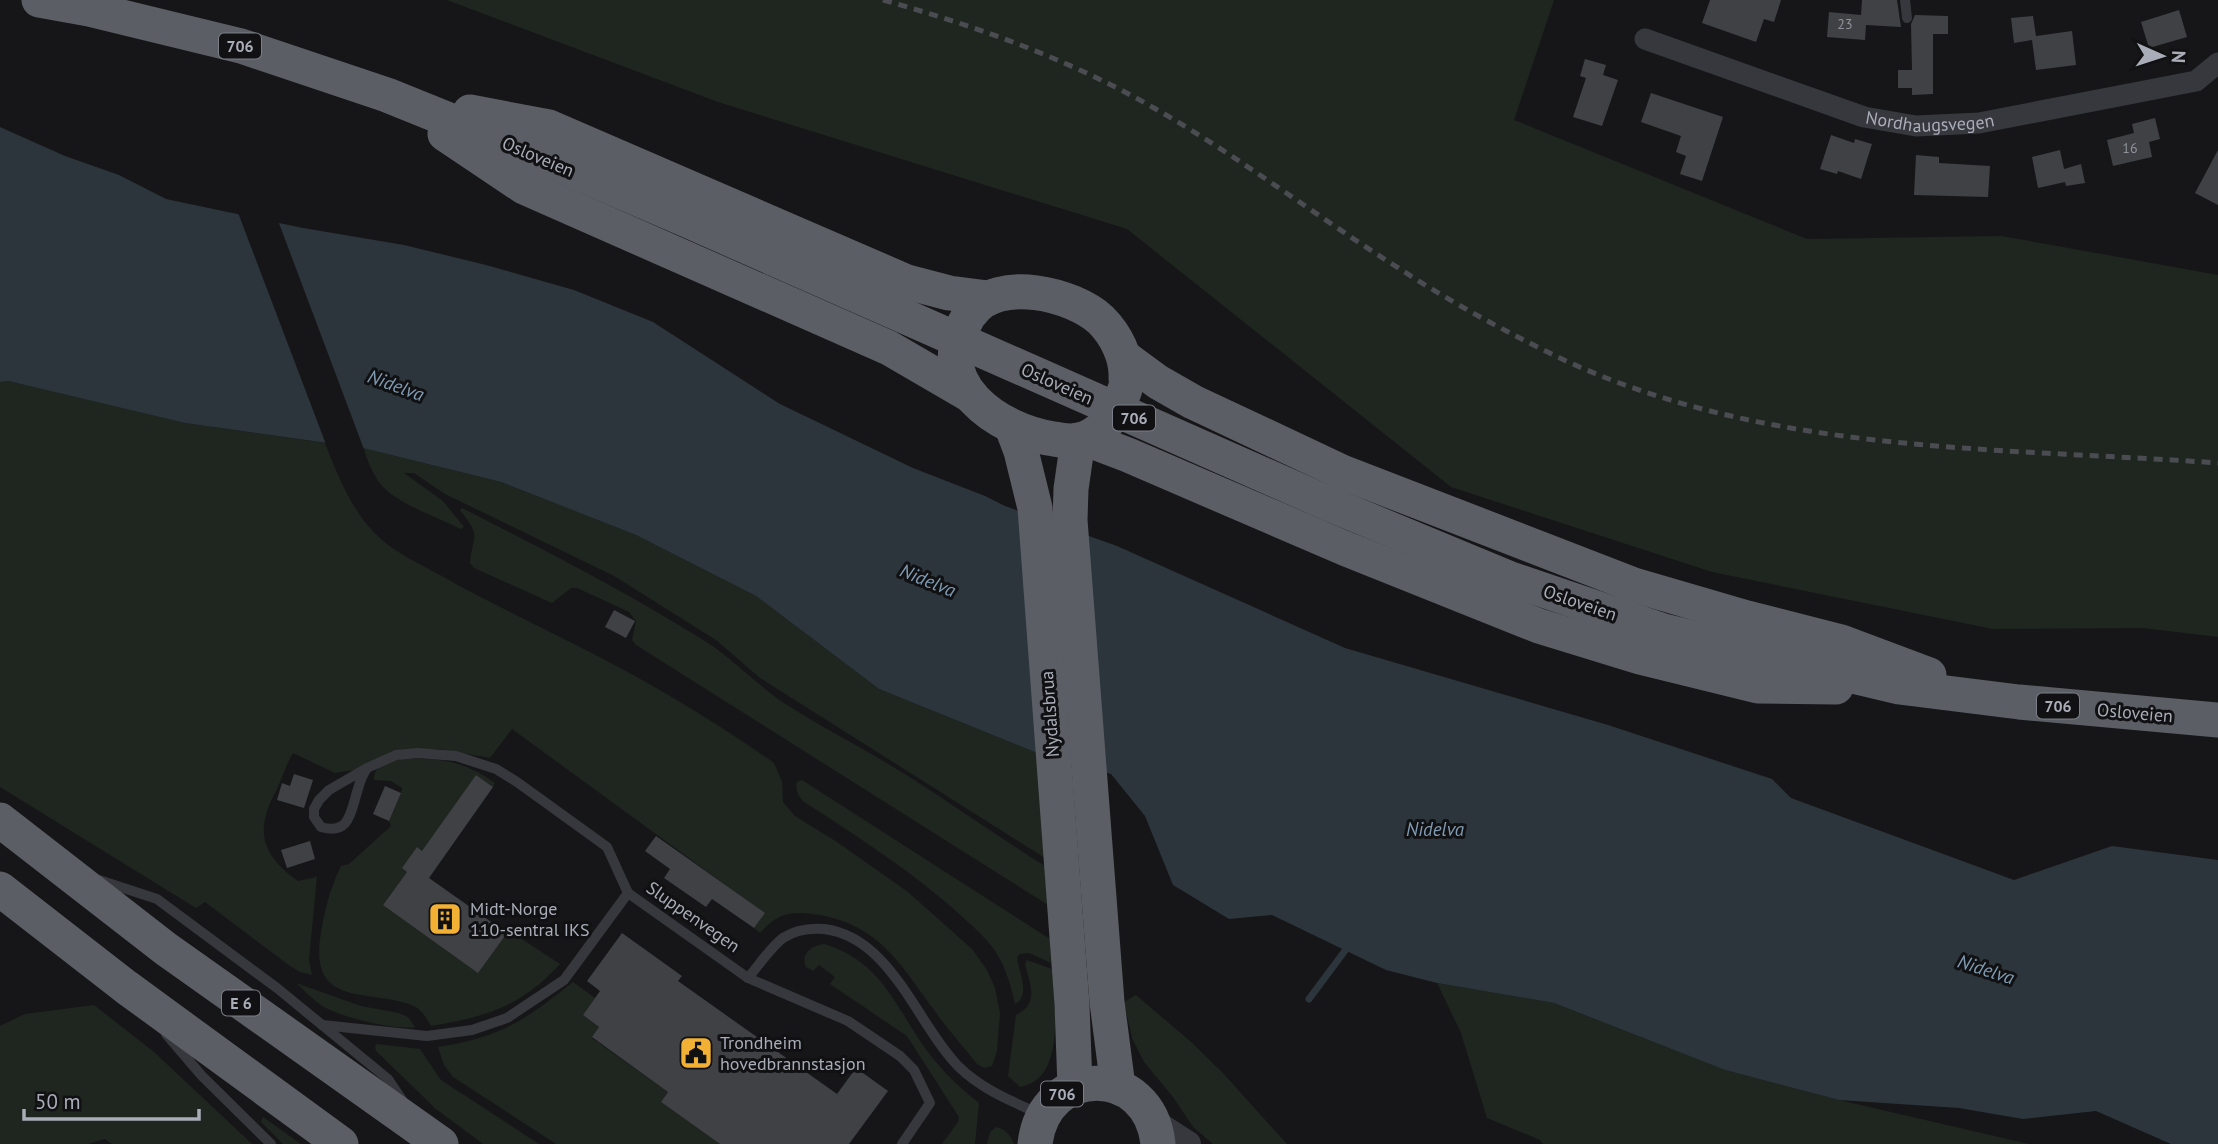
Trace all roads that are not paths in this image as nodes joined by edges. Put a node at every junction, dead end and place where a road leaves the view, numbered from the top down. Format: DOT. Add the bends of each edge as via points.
graph roads {
  1 [pos="39,0"];
  2 [pos="1905,0"];
  3 [pos="1907,18"];
  4 [pos="1645,39"];
  5 [pos="2218,63"];
  6 [pos="387,95"];
  7 [pos="977,309"];
  8 [pos="1125,373"];
  9 [pos="968,394"];
  10 [pos="1012,427"];
  11 [pos="1082,439"];
  12 [pos="1899,687"];
  13 [pos="1987,698"];
  14 [pos="2218,720"];
  15 [pos="367,768"];
  16 [pos="0,820"];
  17 [pos="59,867"];
  18 [pos="0,889"];
  19 [pos="628,893"];
  20 [pos="748,978"];
  21 [pos="126,987"];
  22 [pos="322,1025"];
  23 [pos="1075,1087"];
  24 [pos="1118,1087"];
  25 [pos="1039,1130"];
  26 [pos="1156,1133"];
  27 [pos="434,1139"];
  28 [pos="271,1144"];
  29 [pos="341,1144"];
  30 [pos="902,1144"];
  31 [pos="1188,1144"];
  1 -- 6 [label="highway, Osloveien / 706" via="242,46"];
  2 -- 3 [label="lane"];
  4 -- 5 [label="street, Nordhaugsvegen" via="1864,117 1916,126 1979,123 2196,81"];
  6 -- 7 [label="highway, 706" via="549,127 907,282 949,293"];
  6 -- 9 [label="highway, 706" via="524,187 889,348"];
  6 -- 12 [label="highway, Osloveien / 706" via="538,156 1508,578 1664,631"];
  7 -- 8 [label="highway, 706" via="1002,293 1030,292 1070,303 1103,322 1115,338"];
  7 -- 9 [label="highway, 706, bridge" via="961,328 957,343 958,374"];
  8 -- 11 [label="highway, 706, bridge" via="1115,413"];
  8 -- 13 [label="highway, 706" via="1158,382 1342,472 1634,585 1841,642"];
  9 -- 10 [label="highway, 706, bridge"];
  10 -- 11 [label="highway, 706, bridge" via="1044,438"];
  10 -- 23 [label="highway, Nydalsbrua / 706" via="1035,508"];
  11 -- 12 [label="highway, 706" via="1472,600 1640,657 1758,686"];
  11 -- 24 [label="highway, Nydalsbrua" via="1071,489 1070,520 1107,1002"];
  12 -- 13 [label="highway, Osloveien / 706"];
  13 -- 14 [label="highway, Osloveien / 706"];
  15 -- 15 [label="lane, Sluppenvegen" via="346,823 321,827 314,817 319,800"];
  15 -- 19 [label="lane, Sluppenvegen" via="396,755 418,753 456,756 496,769 607,847"];
  16 -- 17 [label="highway, E 6"];
  17 -- 22 [label="lane" via="156,899"];
  17 -- 27 [label="highway, E 6" via="177,957"];
  18 -- 21 [label="highway"];
  19 -- 20 [label="lane, Sluppenvegen"];
  19 -- 22 [label="lane" via="564,980 507,1018 472,1030 427,1036"];
  20 -- 25 [label="lane, Sluppenvegen" via="783,938 799,930 835,931 885,964 950,1056 972,1079"];
  20 -- 30 [label="lane" via="848,1021 914,1070 930,1103"];
  21 -- 28 [label="lane" via="202,1076"];
  21 -- 29 [label="highway"];
  22 -- 27 [label="lane" via="388,1079"];
  23 -- 24 [label="highway, 706" via="1089,1083"];
  23 -- 25 [label="highway, 706" via="1062,1094"];
  24 -- 26 [label="highway" via="1142,1102"];
  26 -- 31 [label="street"];
}
